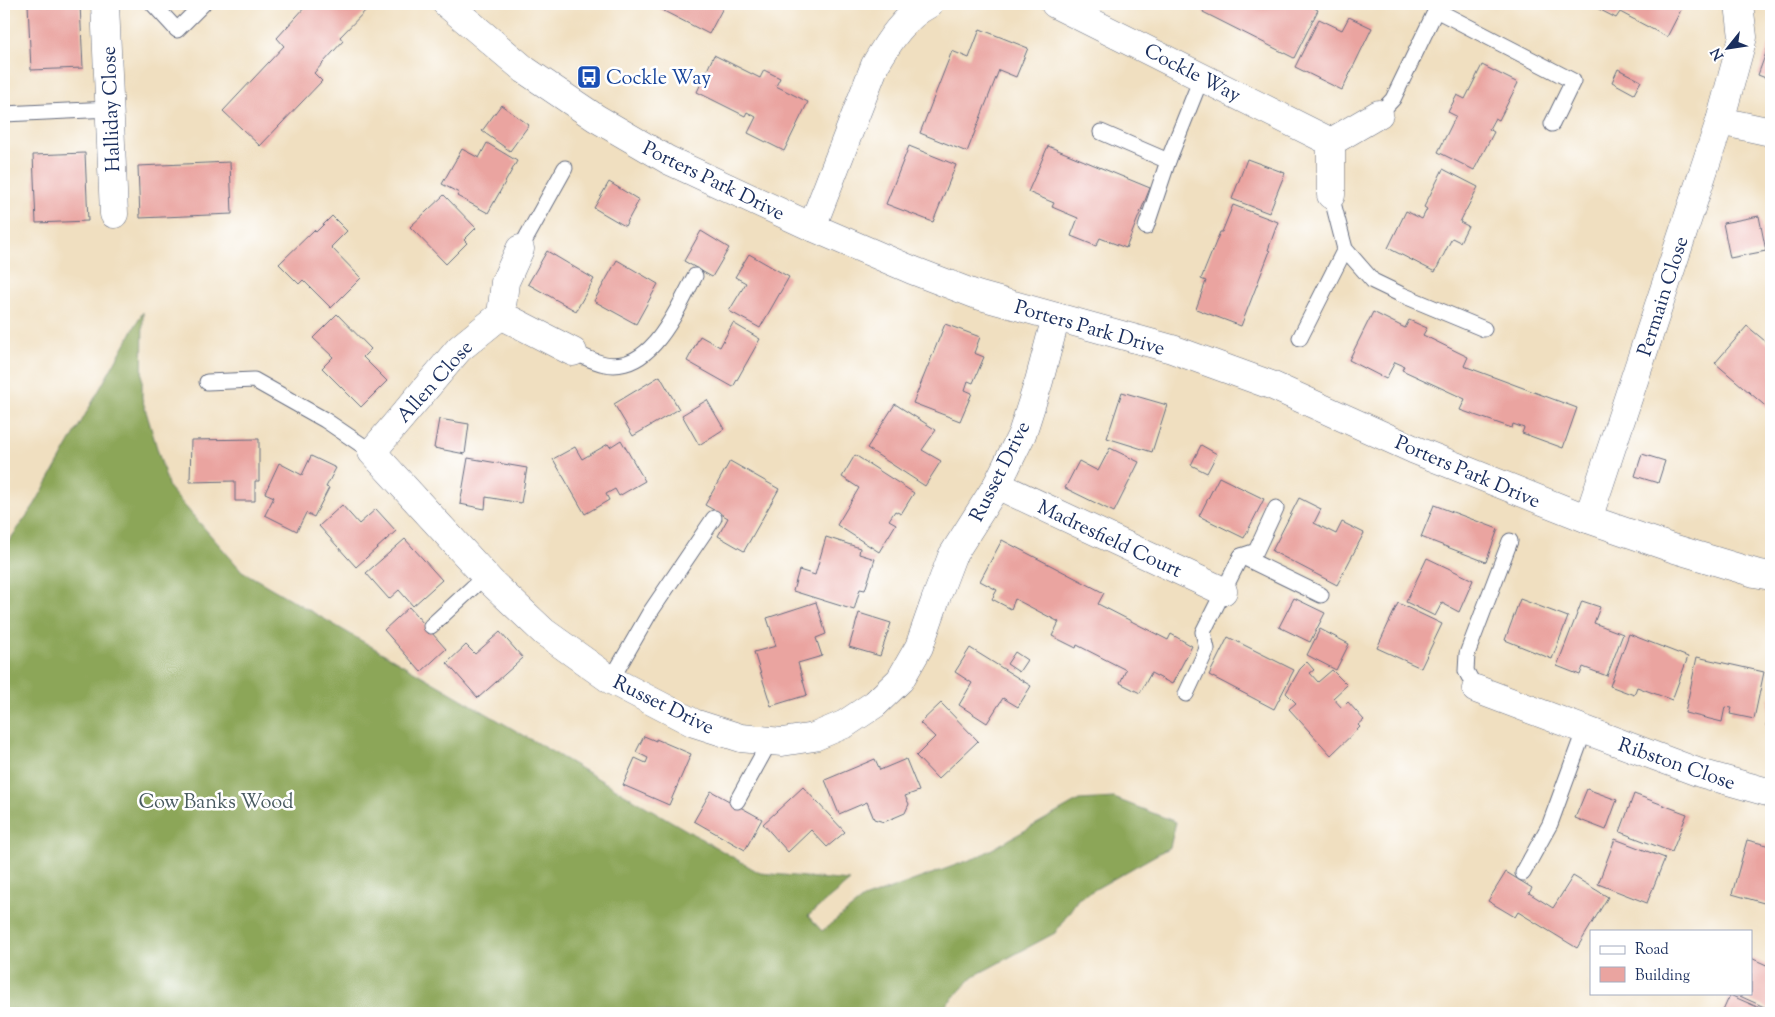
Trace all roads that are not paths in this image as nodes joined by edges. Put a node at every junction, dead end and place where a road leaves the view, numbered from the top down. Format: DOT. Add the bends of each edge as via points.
graph roads {
  1 [pos="105,4"];
  2 [pos="153,4"];
  3 [pos="203,4"];
  4 [pos="447,4"];
  5 [pos="929,4"];
  6 [pos="1054,4"];
  7 [pos="1739,4"];
  8 [pos="1202,76"];
  9 [pos="110,109"];
  10 [pos="4,114"];
  11 [pos="1379,114"];
  12 [pos="1720,122"];
  13 [pos="1552,124"];
  14 [pos="1101,132"];
  15 [pos="1771,132"];
  16 [pos="1331,142"];
  17 [pos="1168,161"];
  18 [pos="565,168"];
  19 [pos="1331,195"];
  20 [pos="114,214"];
  21 [pos="812,227"];
  22 [pos="1146,227"];
  23 [pos="520,249"];
  24 [pos="1345,250"];
  25 [pos="695,276"];
  26 [pos="501,315"];
  27 [pos="1056,317"];
  28 [pos="1484,328"];
  29 [pos="1300,338"];
  30 [pos="572,352"];
  31 [pos="207,382"];
  32 [pos="372,452"];
  33 [pos="997,485"];
  34 [pos="1276,508"];
  35 [pos="714,518"];
  36 [pos="1588,520"];
  37 [pos="1510,541"];
  38 [pos="1241,556"];
  39 [pos="485,576"];
  40 [pos="1771,576"];
  41 [pos="1223,591"];
  42 [pos="1322,595"];
  43 [pos="431,626"];
  44 [pos="612,680"];
  45 [pos="1476,689"];
  46 [pos="1186,694"];
  47 [pos="1584,731"];
  48 [pos="770,741"];
  49 [pos="1771,793"];
  50 [pos="737,801"];
  51 [pos="1523,873"];
  1 -- 9 [label="street, Halliday Close"];
  2 -- 3 [label="lane" via="177,30"];
  4 -- 21 [label="street, Porters Park Drive" via="525,70 596,118 668,160"];
  5 -- 21 [label="street" via="903,23 875,65"];
  6 -- 8 [label="street, Cockle Way"];
  7 -- 12 [label="street, Permain Close" via="1743,37"];
  8 -- 16 [label="street, Cockle Way"];
  8 -- 17 [label="lane"];
  9 -- 10 [label="lane"];
  9 -- 20 [label="street, Halliday Close"];
  11 -- 13 [label="lane" via="1393,99 1436,10 1573,81"];
  11 -- 16 [label="street"];
  12 -- 15 [label="street"];
  12 -- 36 [label="street, Permain Close"];
  14 -- 17 [label="lane"];
  16 -- 19 [label="street"];
  17 -- 22 [label="lane"];
  18 -- 23 [label="lane"];
  19 -- 24 [label="lane"];
  21 -- 27 [label="street, Porters Park Drive" via="977,295"];
  23 -- 26 [label="street" via="505,282"];
  24 -- 28 [label="lane" via="1372,281"];
  24 -- 29 [label="lane"];
  25 -- 30 [label="lane" via="665,330 644,355 626,364 606,364"];
  26 -- 30 [label="street"];
  26 -- 32 [label="street, Allen Close" via="459,349"];
  27 -- 33 [label="street, Russet Drive" via="1022,434"];
  27 -- 36 [label="street, Porters Park Drive" via="1172,349 1271,385 1415,450"];
  31 -- 32 [label="lane" via="254,380 325,420"];
  32 -- 39 [label="street, Russet Drive"];
  33 -- 41 [label="street, Madresfield Court"];
  33 -- 48 [label="street, Russet Drive" via="952,556 919,647 900,680 875,704 846,724 814,737"];
  34 -- 38 [label="lane" via="1256,551"];
  35 -- 44 [label="lane" via="649,614"];
  36 -- 40 [label="street, Porters Park Drive"];
  37 -- 45 [label="lane" via="1467,654 1466,671"];
  38 -- 41 [label="lane"];
  38 -- 42 [label="lane"];
  39 -- 43 [label="lane"];
  39 -- 44 [label="street, Russet Drive" via="544,632"];
  41 -- 46 [label="lane" via="1203,632 1207,649"];
  44 -- 48 [label="street, Russet Drive" via="694,724 741,738"];
  45 -- 47 [label="street, Ribston Close"];
  47 -- 49 [label="street, Ribston Close" via="1700,773"];
  47 -- 51 [label="lane" via="1550,824"];
  48 -- 50 [label="lane"];
}
